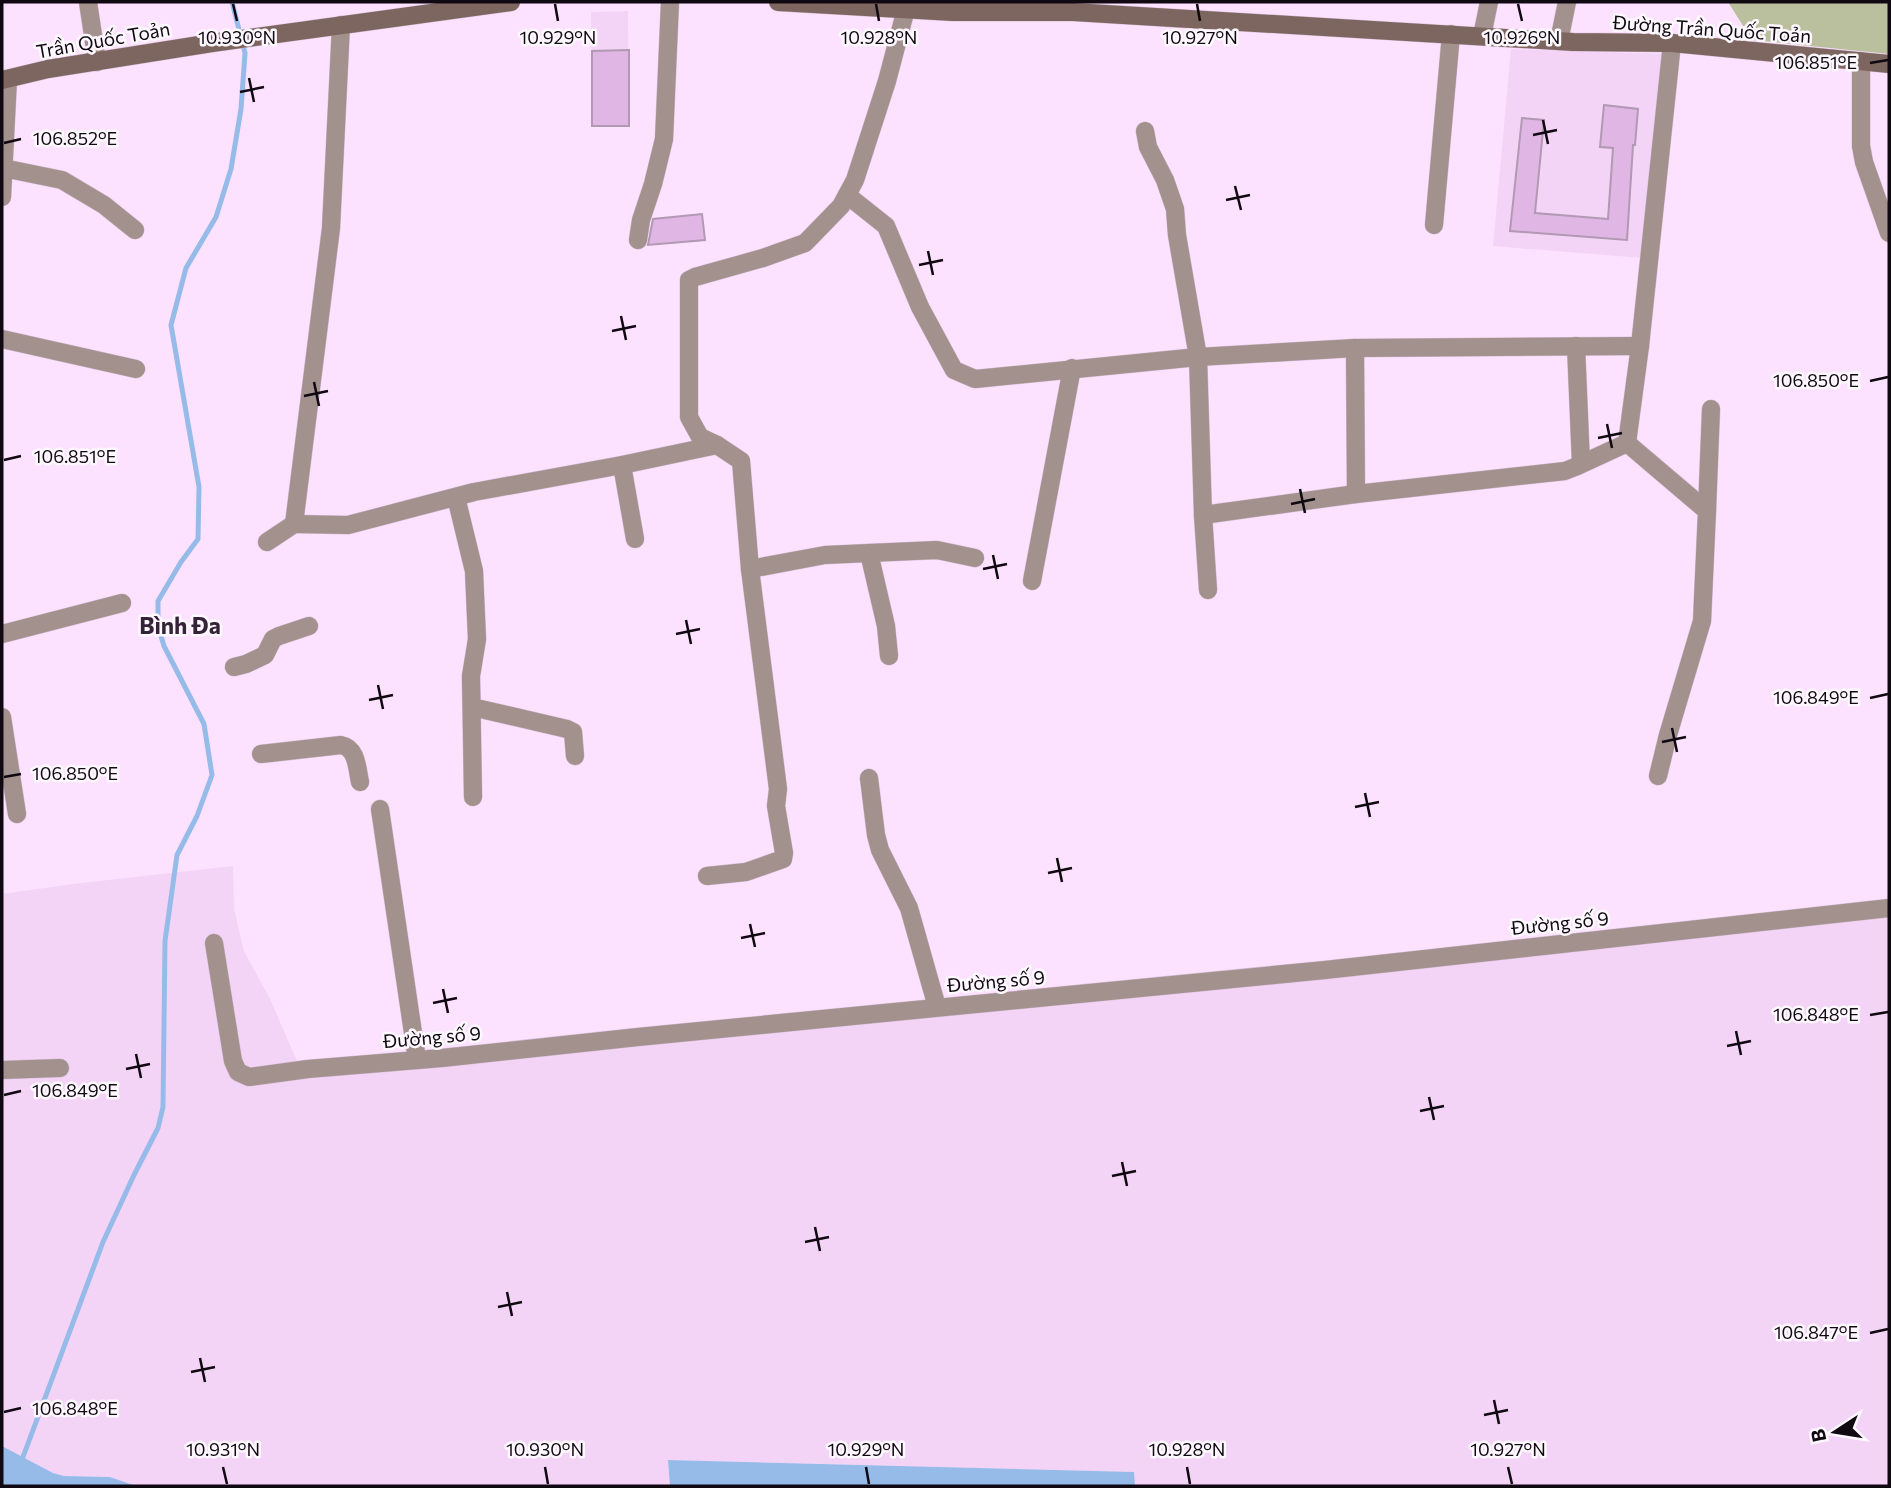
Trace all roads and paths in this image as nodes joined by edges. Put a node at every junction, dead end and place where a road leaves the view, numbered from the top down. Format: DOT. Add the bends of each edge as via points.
graph roads {
  1 [pos="88,2"];
  2 [pos="511,2"];
  3 [pos="670,2"];
  4 [pos="778,2"];
  5 [pos="1489,2"];
  6 [pos="1567,2"];
  7 [pos="1074,7"];
  8 [pos="906,9"];
  9 [pos="341,25"];
  10 [pos="1451,34"];
  11 [pos="1482,36"];
  12 [pos="1559,41"];
  13 [pos="1672,43"];
  14 [pos="1861,61"];
  15 [pos="97,62"];
  16 [pos="1889,64"];
  17 [pos="5,80"];
  18 [pos="1144,131"];
  19 [pos="3,168"];
  20 [pos="847,195"];
  21 [pos="2,197"];
  22 [pos="1434,225"];
  23 [pos="135,230"];
  24 [pos="1889,233"];
  25 [pos="638,240"];
  26 [pos="2,339"];
  27 [pos="1576,346"];
  28 [pos="1640,346"];
  29 [pos="1355,348"];
  30 [pos="1198,357"];
  31 [pos="1072,368"];
  32 [pos="136,369"];
  33 [pos="1711,409"];
  34 [pos="1627,443"];
  35 [pos="718,445"];
  36 [pos="1581,464"];
  37 [pos="622,465"];
  38 [pos="1356,494"];
  39 [pos="456,497"];
  40 [pos="1707,511"];
  41 [pos="1203,515"];
  42 [pos="294,524"];
  43 [pos="635,539"];
  44 [pos="267,542"];
  45 [pos="869,553"];
  46 [pos="975,558"];
  47 [pos="750,569"];
  48 [pos="1032,581"];
  49 [pos="1208,590"];
  50 [pos="122,603"];
  51 [pos="309,626"];
  52 [pos="2,634"];
  53 [pos="889,656"];
  54 [pos="234,667"];
  55 [pos="471,707"];
  56 [pos="2,717"];
  57 [pos="261,754"];
  58 [pos="575,756"];
  59 [pos="1658,776"];
  60 [pos="869,778"];
  61 [pos="360,782"];
  62 [pos="473,797"];
  63 [pos="380,809"];
  64 [pos="17,814"];
  65 [pos="707,876"];
  66 [pos="1889,908"];
  67 [pos="214,943"];
  68 [pos="937,1007"];
  69 [pos="417,1060"];
  70 [pos="60,1068"];
  71 [pos="2,1070"];
  1 -- 15 [label="street"];
  2 -- 9 [label="main road"];
  3 -- 25 [label="street" via="664,139"];
  4 -- 8 [label="main road, Đường Trần Quốc Toản"];
  5 -- 11 [label="street"];
  6 -- 12 [label="street"];
  7 -- 8 [label="main road, Đường Trần Quốc Toản" via="953,12"];
  7 -- 10 [label="main road, Đường Trần Quốc Toản"];
  8 -- 20 [label="street"];
  9 -- 15 [label="main road, Trần Quốc Toản"];
  9 -- 42 [label="street" via="331,228"];
  10 -- 11 [label="main road, Đường Trần Quốc Toản"];
  10 -- 22 [label="street"];
  11 -- 12 [label="main road, Đường Trần Quốc Toản"];
  12 -- 13 [label="main road, Đường Trần Quốc Toản"];
  13 -- 14 [label="main road, Đường Trần Quốc Toản"];
  13 -- 28 [label="street"];
  14 -- 16 [label="main road, Đường Trần Quốc Toản"];
  14 -- 24 [label="street" via="1861,146"];
  15 -- 17 [label="main road, Trần Quốc Toản"];
  17 -- 19 [label="street"];
  18 -- 30 [label="street" via="1175,209"];
  19 -- 21 [label="street"];
  19 -- 23 [label="street" via="62,180"];
  20 -- 31 [label="street" via="886,226 920,307 954,370 975,379"];
  20 -- 35 [label="street" via="805,243 689,280 689,416 700,437"];
  26 -- 32 [label="street"];
  27 -- 28 [label="street"];
  27 -- 29 [label="street"];
  27 -- 36 [label="street"];
  28 -- 34 [label="street"];
  29 -- 30 [label="street"];
  29 -- 38 [label="street"];
  30 -- 31 [label="street"];
  30 -- 41 [label="street"];
  31 -- 48 [label="street"];
  33 -- 40 [label="street"];
  34 -- 36 [label="street"];
  34 -- 40 [label="street"];
  35 -- 37 [label="street"];
  35 -- 47 [label="street" via="741,461"];
  36 -- 38 [label="street" via="1565,471"];
  37 -- 39 [label="street"];
  37 -- 43 [label="street"];
  38 -- 41 [label="street"];
  39 -- 42 [label="street" via="348,525"];
  39 -- 55 [label="street" via="474,572 477,639"];
  40 -- 59 [label="street" via="1702,621"];
  41 -- 49 [label="street"];
  42 -- 44 [label="street"];
  45 -- 46 [label="street" via="937,550"];
  45 -- 47 [label="street" via="825,555"];
  45 -- 53 [label="street"];
  47 -- 65 [label="street" via="785,853 783,859 746,872"];
  50 -- 52 [label="street"];
  51 -- 54 [label="street" via="273,639 265,654"];
  55 -- 58 [label="street" via="567,729 573,732"];
  55 -- 62 [label="street"];
  56 -- 64 [label="street"];
  57 -- 61 [label="street" via="348,746"];
  60 -- 68 [label="street" via="880,850 909,908"];
  63 -- 69 [label="street"];
  66 -- 68 [label="street, Đường số 9"];
  67 -- 69 [label="street, Đường số 9" via="238,1072 249,1077"];
  68 -- 69 [label="street, Đường số 9"];
  70 -- 71 [label="street"];
}
